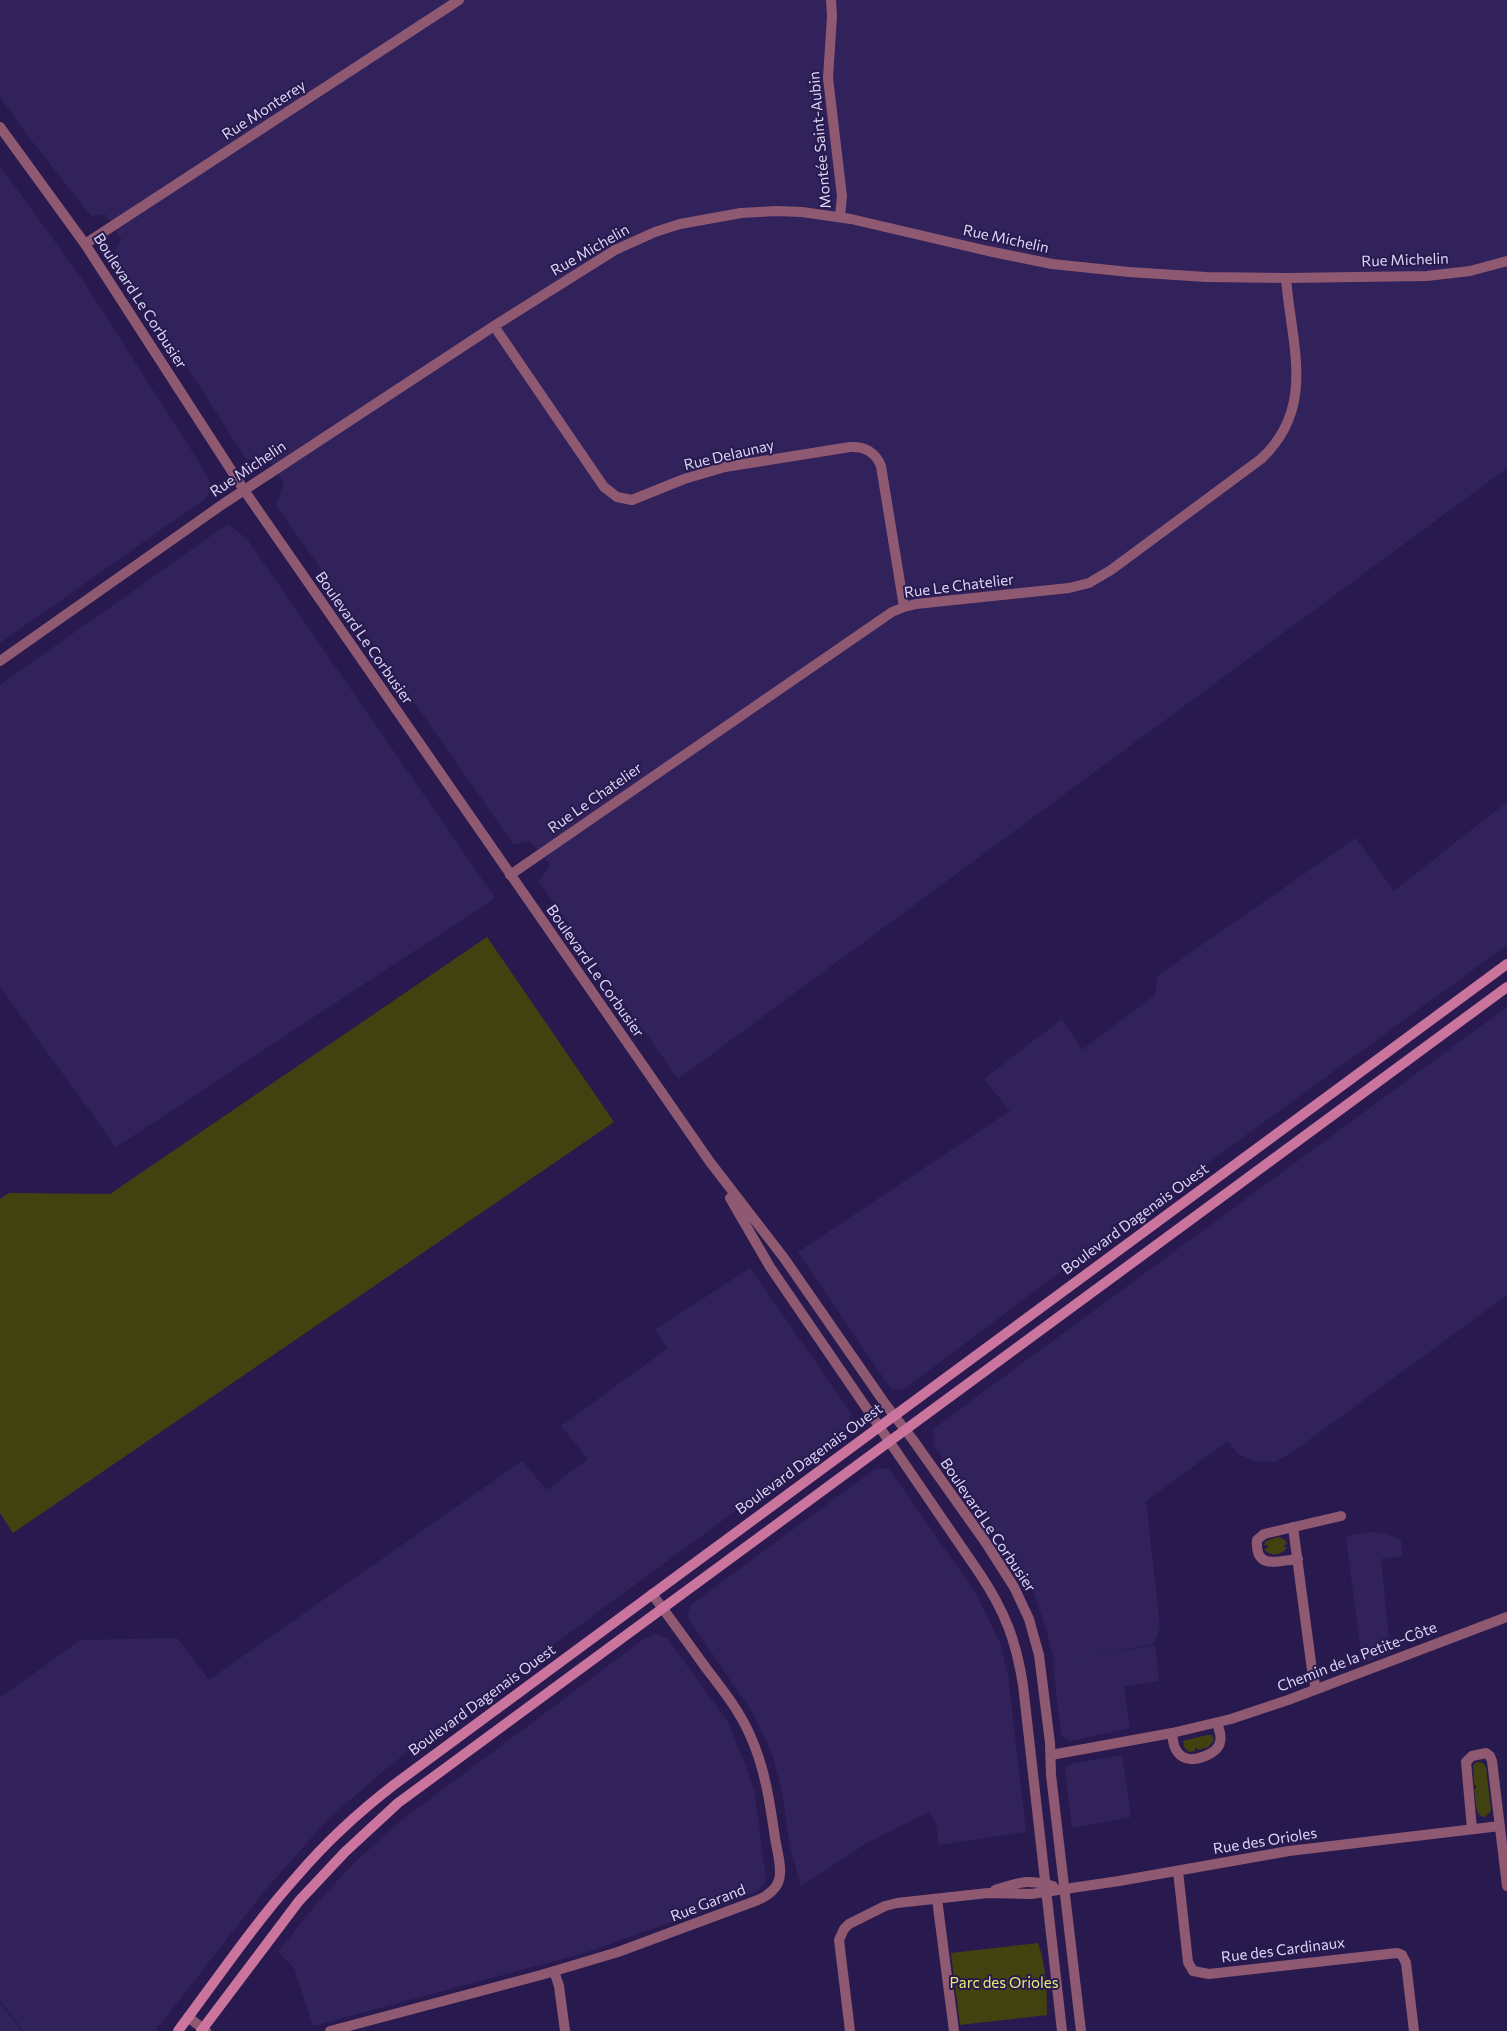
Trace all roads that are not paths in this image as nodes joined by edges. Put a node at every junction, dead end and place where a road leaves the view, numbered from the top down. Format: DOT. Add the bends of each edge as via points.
graph roads {
  1 [pos="459,0"];
  2 [pos="831,0"];
  3 [pos="0,127"];
  4 [pos="840,217"];
  5 [pos="85,244"];
  6 [pos="1507,261"];
  7 [pos="1286,278"];
  8 [pos="494,326"];
  9 [pos="244,490"];
  10 [pos="904,607"];
  11 [pos="0,660"];
  12 [pos="510,875"];
  13 [pos="1507,964"];
  14 [pos="1507,987"];
  15 [pos="710,1162"];
  16 [pos="894,1416"];
  17 [pos="879,1426"];
  18 [pos="905,1430"];
  19 [pos="889,1442"];
  20 [pos="1341,1516"];
  21 [pos="1293,1528"];
  22 [pos="1298,1558"];
  23 [pos="652,1594"];
  24 [pos="663,1608"];
  25 [pos="1507,1617"];
  26 [pos="1316,1689"];
  27 [pos="1217,1723"];
  28 [pos="1172,1733"];
  29 [pos="1051,1755"];
  30 [pos="1500,1826"];
  31 [pos="1472,1829"];
  32 [pos="1178,1870"];
  33 [pos="1507,1886"];
  34 [pos="1046,1888"];
  35 [pos="1064,1888"];
  36 [pos="937,1898"];
  37 [pos="554,1972"];
  38 [pos="188,2017"];
  39 [pos="203,2030"];
  40 [pos="178,2031"];
  41 [pos="330,2031"];
  42 [pos="564,2031"];
  43 [pos="850,2031"];
  44 [pos="954,2031"];
  45 [pos="1062,2031"];
  46 [pos="1080,2031"];
  47 [pos="1414,2031"];
  1 -- 5 [label="street, Rue Monterey"];
  2 -- 4 [label="street, Montée Saint-Aubin" via="828,78 842,196"];
  3 -- 5 [label="street, Boulevard Le Corbusier"];
  4 -- 7 [label="street, Rue Michelin" via="1070,266 1175,276"];
  4 -- 8 [label="street, Rue Michelin" via="752,212 671,227 606,255"];
  5 -- 9 [label="street, Boulevard Le Corbusier"];
  6 -- 7 [label="street, Rue Michelin" via="1470,271 1436,275"];
  7 -- 10 [label="street, Rue Le Chatelier" via="1296,361 1296,395 1284,431 1261,459 1089,583"];
  8 -- 9 [label="street, Rue Michelin"];
  8 -- 10 [label="street, Rue Delaunay" via="604,487 620,499 636,499 684,479 725,467 850,447 870,451 882,470"];
  9 -- 11 [label="street, Rue Michelin"];
  9 -- 12 [label="street, Boulevard Le Corbusier"];
  10 -- 12 [label="street, Rue Le Chatelier" via="882,618"];
  12 -- 15 [label="street, Boulevard Le Corbusier"];
  13 -- 16 [label="main road, Boulevard Dagenais Ouest"];
  14 -- 18 [label="main road"];
  15 -- 16 [label="street, Boulevard Le Corbusier" via="784,1258"];
  15 -- 17 [label="street, Boulevard Le Corbusier" via="770,1267"];
  16 -- 17 [label="main road, Boulevard Dagenais Ouest"];
  16 -- 18 [label="street, Boulevard Le Corbusier"];
  17 -- 19 [label="street, Boulevard Le Corbusier"];
  17 -- 23 [label="main road, Boulevard Dagenais Ouest"];
  18 -- 19 [label="main road"];
  18 -- 29 [label="street, Boulevard Le Corbusier" via="1020,1596 1039,1655"];
  19 -- 24 [label="main road"];
  19 -- 34 [label="street, Boulevard Le Corbusier" via="986,1583 1014,1639 1023,1685"];
  20 -- 21 [label="street"];
  21 -- 22 [label="street"];
  21 -- 22 [label="street" via="1260,1535 1258,1552 1266,1562"];
  22 -- 26 [label="street"];
  23 -- 24 [label="street, Rue Garand"];
  23 -- 38 [label="main road, Boulevard Dagenais Ouest" via="405,1775 348,1824 280,1896"];
  24 -- 37 [label="street, Rue Garand" via="727,1696 750,1734 768,1794 779,1866 778,1884 771,1893 758,1900 635,1947"];
  24 -- 39 [label="main road" via="416,1790 370,1828 294,1907"];
  25 -- 26 [label="street, Chemin de la Petite-Côte"];
  26 -- 27 [label="street, Chemin de la Petite-Côte"];
  27 -- 28 [label="street, Chemin de la Petite-Côte"];
  27 -- 28 [label="street" via="1220,1745 1214,1752 1202,1756 1181,1756"];
  28 -- 29 [label="street, Chemin de la Petite-Côte"];
  29 -- 35 [label="street, Boulevard Le Corbusier"];
  30 -- 31 [label="street, Rue des Orioles"];
  30 -- 31 [label="street" via="1492,1758 1482,1753 1469,1757 1466,1762"];
  30 -- 33 [label="street"];
  31 -- 32 [label="street, Rue des Orioles" via="1298,1850"];
  32 -- 35 [label="street, Rue des Orioles"];
  32 -- 47 [label="street, Rue des Cardinaux" via="1188,1962 1194,1972 1208,1974 1397,1953 1406,1963"];
  34 -- 35 [label="street, Rue des Orioles"];
  34 -- 36 [label="street, Rue des Orioles" via="1031,1880 988,1893"];
  34 -- 45 [label="street, Boulevard Le Corbusier"];
  35 -- 46 [label="street, Boulevard Le Corbusier"];
  36 -- 43 [label="street, Rue des Orioles" via="889,1905 844,1929 839,1940"];
  36 -- 44 [label="street"];
  37 -- 41 [label="street, Rue Garand"];
  37 -- 42 [label="street" via="559,1986"];
  38 -- 39 [label="street"];
  38 -- 40 [label="main road, Boulevard Dagenais Ouest"];
}
